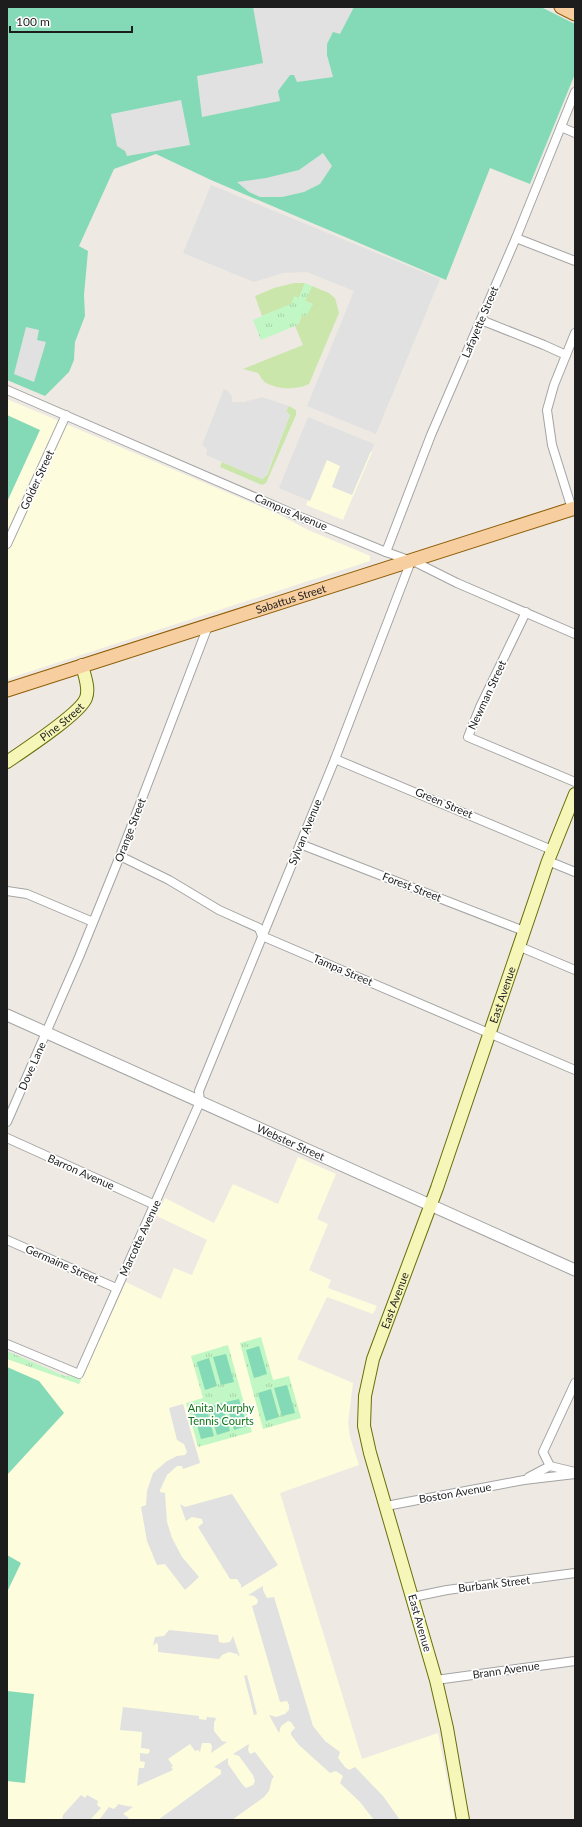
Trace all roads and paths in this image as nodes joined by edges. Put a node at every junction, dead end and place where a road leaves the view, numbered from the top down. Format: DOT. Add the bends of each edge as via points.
graph roads {
  1 [pos="561,7"];
  2 [pos="575,14"];
  3 [pos="575,92"];
  4 [pos="561,127"];
  5 [pos="575,133"];
  6 [pos="516,238"];
  7 [pos="575,261"];
  8 [pos="481,320"];
  9 [pos="575,333"];
  10 [pos="566,355"];
  11 [pos="7,390"];
  12 [pos="66,415"];
  13 [pos="573,509"];
  14 [pos="7,544"];
  15 [pos="386,552"];
  16 [pos="411,561"];
  17 [pos="526,612"];
  18 [pos="208,626"];
  19 [pos="575,634"];
  20 [pos="82,665"];
  21 [pos="7,690"];
  22 [pos="335,759"];
  23 [pos="7,762"];
  24 [pos="575,782"];
  25 [pos="575,794"];
  26 [pos="300,844"];
  27 [pos="550,855"];
  28 [pos="120,856"];
  29 [pos="575,872"];
  30 [pos="7,891"];
  31 [pos="93,922"];
  32 [pos="524,931"];
  33 [pos="262,936"];
  34 [pos="518,946"];
  35 [pos="575,970"];
  36 [pos="7,1015"];
  37 [pos="47,1033"];
  38 [pos="488,1033"];
  39 [pos="575,1070"];
  40 [pos="200,1102"];
  41 [pos="7,1122"];
  42 [pos="7,1138"];
  43 [pos="155,1205"];
  44 [pos="430,1206"];
  45 [pos="7,1240"];
  46 [pos="575,1270"];
  47 [pos="116,1288"];
  48 [pos="7,1344"];
  49 [pos="575,1383"];
  50 [pos="550,1466"];
  51 [pos="575,1473"];
  52 [pos="524,1480"];
  53 [pos="386,1506"];
  54 [pos="575,1573"];
  55 [pos="413,1597"];
  56 [pos="575,1661"];
  57 [pos="436,1680"];
  58 [pos="463,1820"];
  1 -- 2 [label="main road"];
  3 -- 4 [label="street, Lafayette Street"];
  4 -- 5 [label="street"];
  4 -- 6 [label="street, Lafayette Street"];
  6 -- 7 [label="street"];
  6 -- 8 [label="street, Lafayette Street"];
  8 -- 10 [label="street"];
  8 -- 15 [label="street, Lafayette Street" via="431,435"];
  9 -- 10 [label="street"];
  10 -- 13 [label="street" via="547,410 552,445"];
  11 -- 12 [label="street, Campus Avenue"];
  12 -- 14 [label="street, Golder Street"];
  12 -- 15 [label="street, Campus Avenue"];
  13 -- 16 [label="main road, Sabattus Street"];
  15 -- 16 [label="street, Campus Avenue"];
  16 -- 17 [label="street, Campus Avenue"];
  16 -- 18 [label="main road, Sabattus Street"];
  16 -- 22 [label="street, Sylvan Avenue"];
  17 -- 19 [label="street, Campus Avenue"];
  17 -- 24 [label="street, Newman Street" via="480,707 468,738"];
  18 -- 20 [label="main road, Sabattus Street"];
  18 -- 28 [label="street, Orange Street"];
  20 -- 21 [label="main road, Sabattus Street"];
  20 -- 23 [label="main road, Pine Street" via="88,690 84,703 56,727"];
  22 -- 26 [label="street, Sylvan Avenue"];
  22 -- 27 [label="street, Green Street" via="403,786"];
  25 -- 27 [label="main road, East Avenue"];
  26 -- 32 [label="street, Forest Street"];
  26 -- 33 [label="street, Sylvan Avenue"];
  27 -- 29 [label="street, Green Street"];
  27 -- 32 [label="main road, East Avenue"];
  28 -- 31 [label="street, Orange Street"];
  28 -- 33 [label="street, Tampa Street" via="169,880 219,910 259,928"];
  30 -- 31 [label="street" via="27,894"];
  31 -- 37 [label="street, Orange Street"];
  32 -- 34 [label="main road, East Avenue"];
  33 -- 38 [label="street, Tampa Street"];
  33 -- 40 [label="street, Sylvan Avenue" via="199,1091"];
  34 -- 35 [label="street"];
  34 -- 38 [label="main road, East Avenue"];
  36 -- 37 [label="street, Webster Street"];
  37 -- 40 [label="street, Webster Street"];
  37 -- 41 [label="street, Dove Lane"];
  38 -- 39 [label="street, Tampa Street"];
  38 -- 44 [label="main road, East Avenue"];
  40 -- 43 [label="street, Marcotte Avenue"];
  40 -- 44 [label="street, Webster Street"];
  42 -- 43 [label="street, Barron Avenue"];
  43 -- 47 [label="street, Marcotte Avenue"];
  44 -- 46 [label="street, Webster Street"];
  44 -- 53 [label="main road, East Avenue" via="372,1359 364,1396 364,1426"];
  45 -- 47 [label="street, Germaine Street"];
  47 -- 48 [label="street, Marcotte Avenue" via="79,1374"];
  49 -- 50 [label="street" via="544,1452"];
  50 -- 51 [label="street, Boston Avenue"];
  50 -- 52 [label="street, Boston Avenue"];
  51 -- 52 [label="street, Boston Avenue"];
  52 -- 53 [label="street, Boston Avenue"];
  53 -- 55 [label="main road, East Avenue"];
  54 -- 55 [label="street, Burbank Street"];
  55 -- 57 [label="main road, East Avenue"];
  56 -- 57 [label="street, Brann Avenue"];
  57 -- 58 [label="main road, East Avenue"];
}
